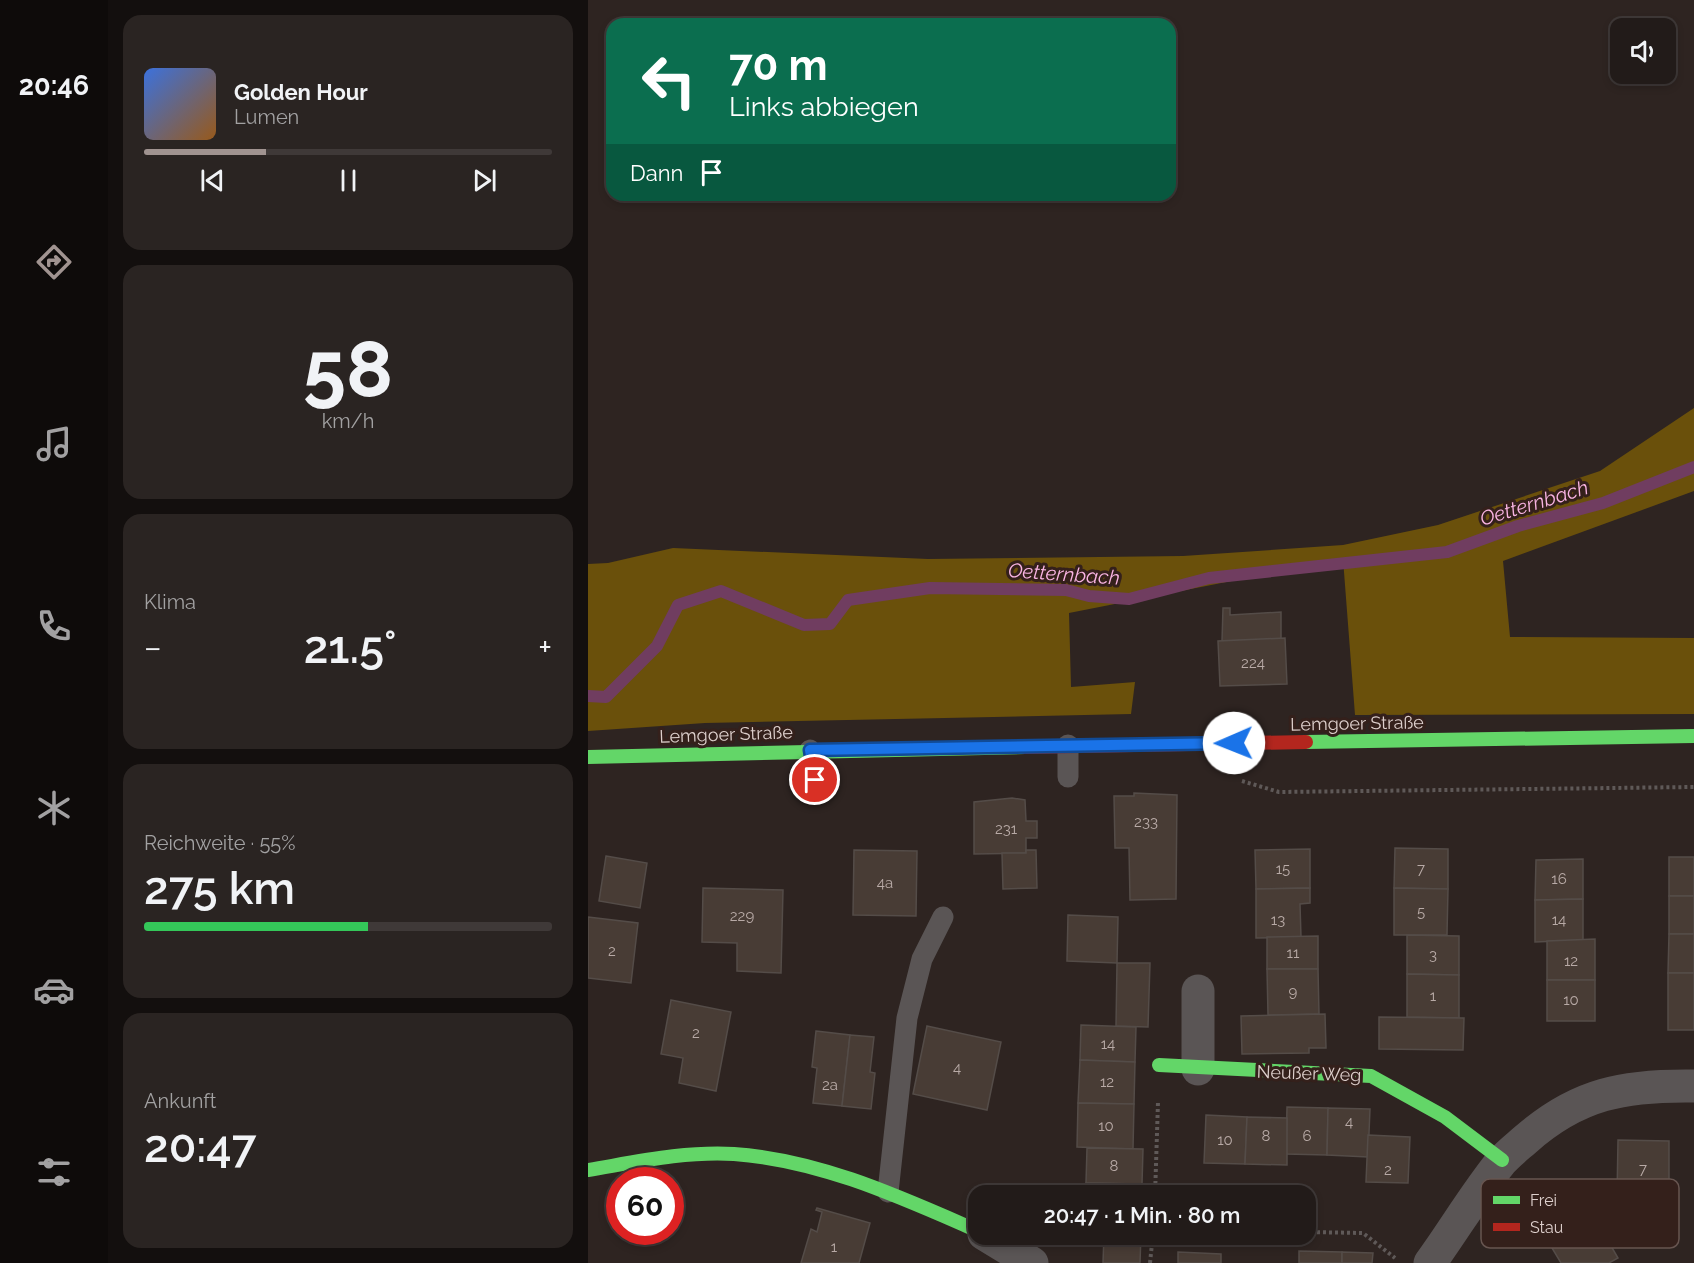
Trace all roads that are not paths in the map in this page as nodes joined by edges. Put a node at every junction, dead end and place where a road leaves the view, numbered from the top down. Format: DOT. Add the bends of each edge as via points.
graph roads {
  1 [pos="1694,736"];
  2 [pos="1068,745"];
  3 [pos="810,750"];
  4 [pos="588,758"];
  5 [pos="1068,777"];
  6 [pos="815,780"];
  7 [pos="943,917"];
  8 [pos="1198,991"];
  9 [pos="1159,1065"];
  10 [pos="1198,1069"];
  11 [pos="1694,1086"];
  12 [pos="1502,1160"];
  13 [pos="588,1170"];
  14 [pos="1486,1179"];
  15 [pos="1481,1185"];
  16 [pos="888,1192"];
  17 [pos="968,1227"];
  18 [pos="1002,1245"];
  19 [pos="1415,1262"];
  20 [pos="1032,1263"];
  1 -- 2 [label="main road, Lemgoer Straße"];
  2 -- 3 [label="main road, Lemgoer Straße"];
  2 -- 5 [label="lane"];
  3 -- 4 [label="main road, Lemgoer Straße"];
  3 -- 6 [label="lane"];
  7 -- 16 [label="lane" via="922,959 906,1018"];
  8 -- 10 [label="street"];
  9 -- 10 [label="main road, Neußer Weg"];
  10 -- 12 [label="main road, Neußer Weg" via="1371,1076 1445,1117"];
  11 -- 12 [label="street" via="1657,1086 1588,1098 1534,1132"];
  12 -- 14 [label="street"];
  13 -- 16 [label="main road" via="698,1154 762,1158 822,1170"];
  15 -- 19 [label="street"];
  16 -- 17 [label="main road"];
  18 -- 20 [label="street"];
}
